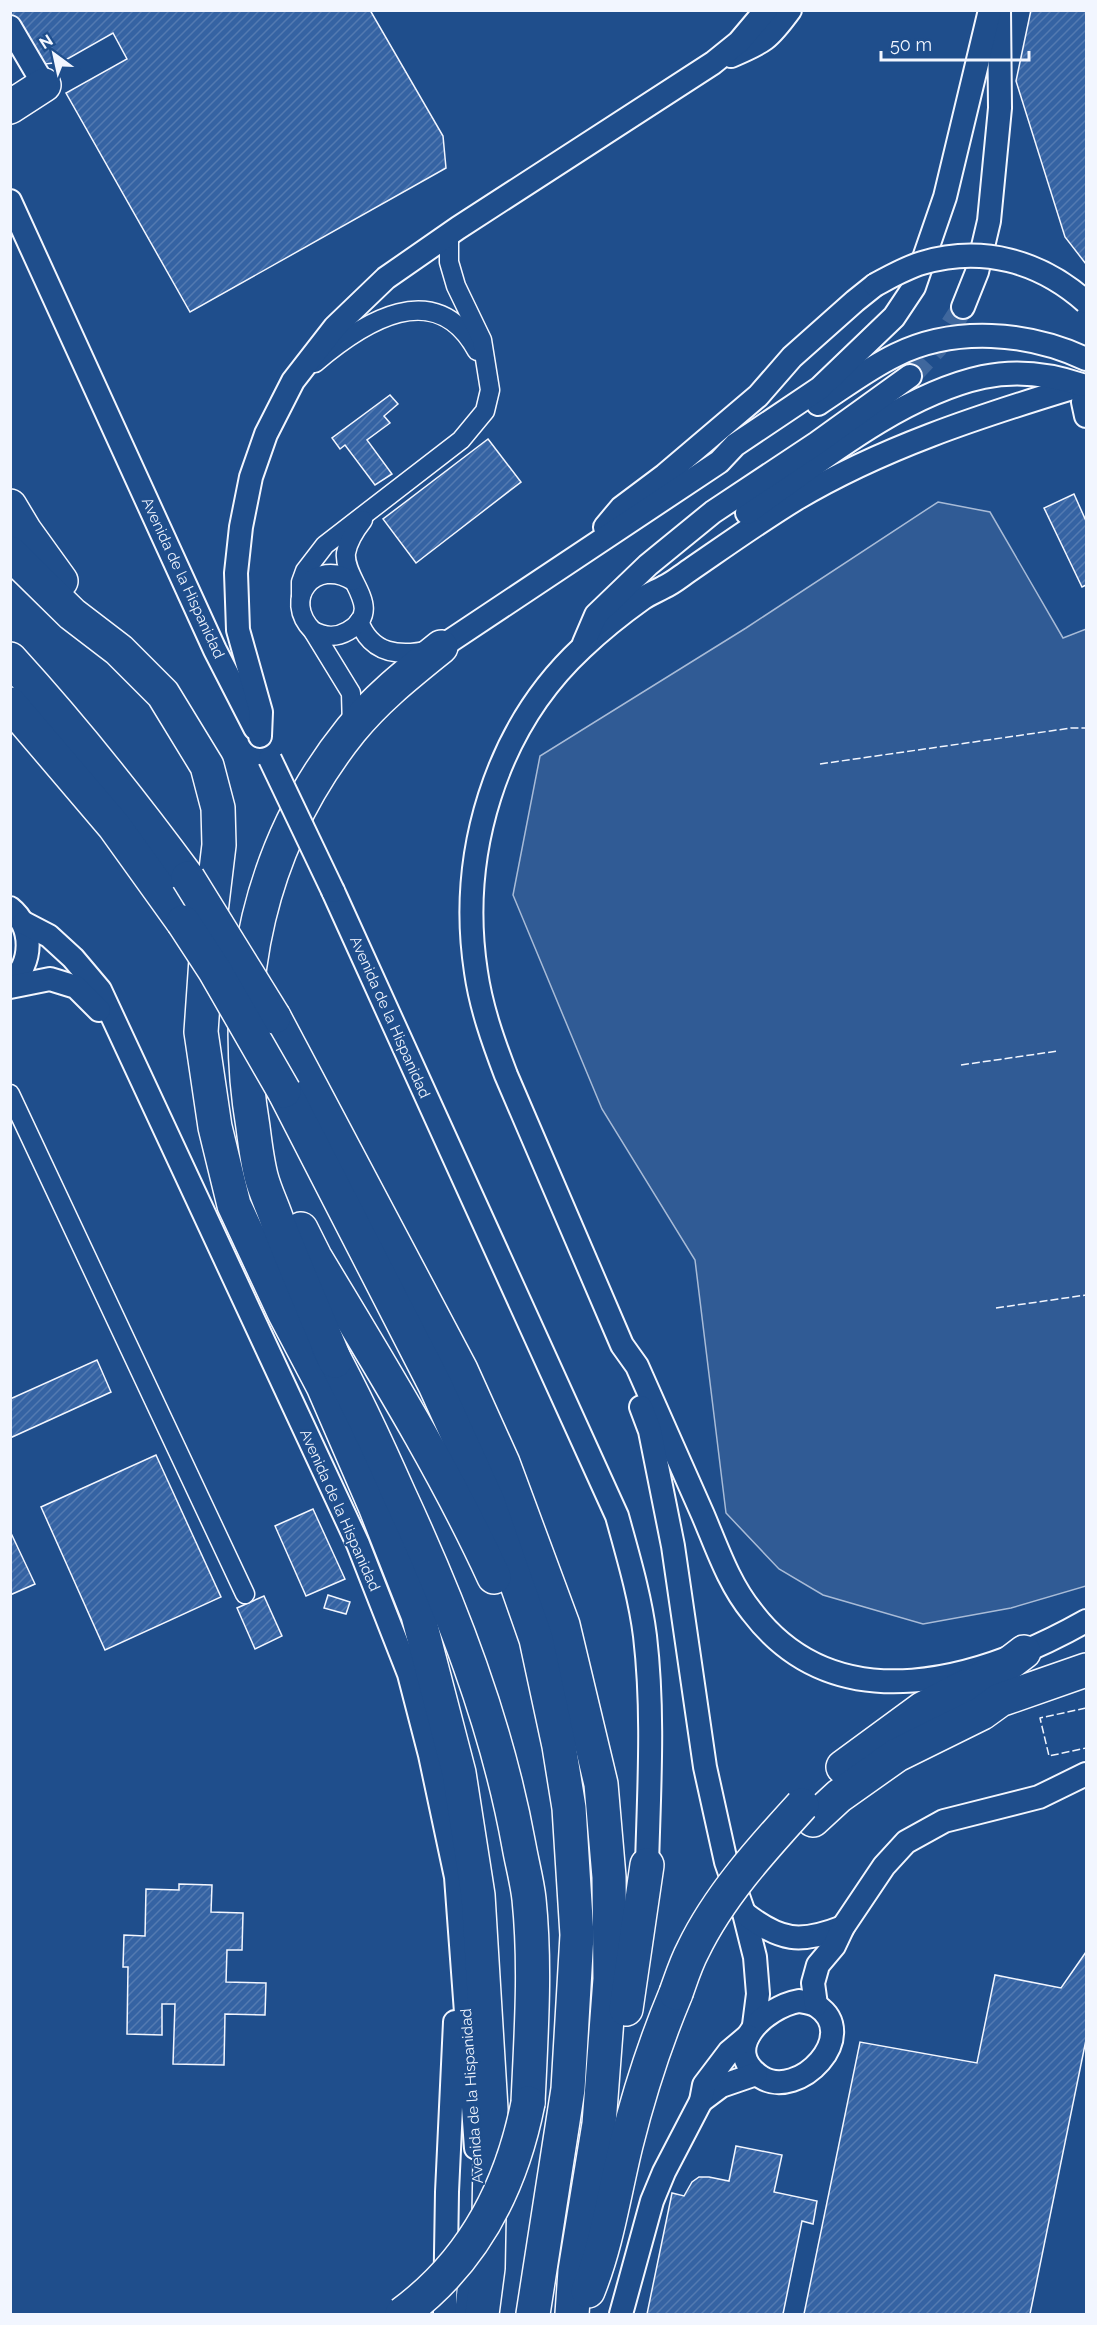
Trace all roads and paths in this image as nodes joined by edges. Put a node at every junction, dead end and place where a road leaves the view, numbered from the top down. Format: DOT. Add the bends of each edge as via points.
graph roads {
  1 [pos="766,10"];
  2 [pos="790,10"];
  3 [pos="990,10"];
  4 [pos="999,10"];
  5 [pos="10,27"];
  6 [pos="712,63"];
  7 [pos="44,85"];
  8 [pos="10,107"];
  9 [pos="10,201"];
  10 [pos="454,231"];
  11 [pos="1086,302"];
  12 [pos="963,307"];
  13 [pos="1086,359"];
  14 [pos="485,367"];
  15 [pos="910,375"];
  16 [pos="293,381"];
  17 [pos="1086,389"];
  18 [pos="1086,416"];
  19 [pos="719,462"];
  20 [pos="10,506"];
  21 [pos="374,507"];
  22 [pos="582,552"];
  23 [pos="10,553"];
  24 [pos="353,581"];
  25 [pos="10,583"];
  26 [pos="301,596"];
  27 [pos="644,598"];
  28 [pos="359,621"];
  29 [pos="313,631"];
  30 [pos="441,647"];
  31 [pos="582,648"];
  32 [pos="119,650"];
  33 [pos="10,660"];
  34 [pos="10,704"];
  35 [pos="180,723"];
  36 [pos="352,730"];
  37 [pos="260,736"];
  38 [pos="17,916"];
  39 [pos="10,985"];
  40 [pos="118,1028"];
  41 [pos="10,1094"];
  42 [pos="249,1103"];
  43 [pos="215,1126"];
  44 [pos="622,1345"];
  45 [pos="335,1361"];
  46 [pos="246,1594"];
  47 [pos="1086,1621"];
  48 [pos="1024,1652"];
  49 [pos="1086,1670"];
  50 [pos="552,1708"];
  51 [pos="1086,1774"];
  52 [pos="808,1812"];
  53 [pos="647,1865"];
  54 [pos="456,1877"];
  55 [pos="744,1913"];
  56 [pos="843,1927"];
  57 [pos="816,2005"];
  58 [pos="751,2031"];
  59 [pos="756,2073"];
  60 [pos="701,2101"];
  61 [pos="599,2124"];
  62 [pos="402,2314"];
  63 [pos="445,2314"];
  64 [pos="466,2314"];
  65 [pos="482,2314"];
  66 [pos="533,2314"];
  67 [pos="572,2314"];
  68 [pos="577,2314"];
  69 [pos="621,2314"];
  1 -- 6 [label="street" via="739,42"];
  2 -- 6 [label="street" via="761,43"];
  3 -- 19 [label="street" via="945,197 914,287 894,317 820,388 735,445"];
  4 -- 12 [label="street" via="1000,108 989,221 977,273"];
  5 -- 7 [label="street"];
  6 -- 10 [label="street"];
  7 -- 8 [label="highway"];
  9 -- 37 [label="street, Avenida de la Hispanidad" via="215,650"];
  10 -- 14 [label="street" via="449,262 482,340"];
  10 -- 16 [label="street" via="386,278 335,327"];
  11 -- 22 [label="street, bridge" via="1057,279 992,256 922,263 900,272 855,301 792,357 758,396 621,508"];
  13 -- 19 [label="street" via="1037,342 992,336 961,336 926,344 897,354 741,455"];
  14 -- 16 [label="street" via="468,335 452,321 429,311 411,309 374,320 343,339"];
  14 -- 21 [label="street" via="490,390 485,411 477,422 461,440"];
  15 -- 31 [label="street" via="713,513 648,565 596,615"];
  16 -- 37 [label="street" via="266,434 251,477 236,573 238,630 261,712"];
  17 -- 18 [label="street"];
  17 -- 27 [label="street" via="1072,388 1024,402 894,450 798,498"];
  17 -- 27 [label="street" via="1047,376 1008,374 984,376 940,390 900,410 816,464 661,577"];
  19 -- 22 [label="street"];
  20 -- 32 [label="highway" via="62,582"];
  21 -- 24 [label="street" via="356,529 346,552"];
  21 -- 26 [label="street" via="312,559 301,582"];
  22 -- 30 [label="street"];
  23 -- 32 [label="highway" via="72,614"];
  24 -- 26 [label="street" via="344,575 322,574 313,579"];
  24 -- 28 [label="street" via="363,600"];
  25 -- 35 [label="highway"];
  26 -- 29 [label="street" via="302,615"];
  27 -- 31 [label="street"];
  28 -- 29 [label="street" via="342,634 322,635"];
  28 -- 30 [label="street" via="373,644 381,649 417,653"];
  29 -- 36 [label="street" via="351,693"];
  30 -- 36 [label="highway" via="393,686"];
  31 -- 44 [label="street" via="558,673 520,726 492,789 474,863 472,939 489,1030"];
  32 -- 35 [label="highway" via="163,693"];
  33 -- 61 [label="highway, bridge" via="126,794 188,878 274,1017 461,1370 503,1463 563,1625 601,1784 609,1877 610,1979"];
  34 -- 50 [label="highway, bridge" via="114,826 183,922 284,1091 435,1385 488,1502 536,1639"];
  35 -- 43 [label="highway" via="207,766 218,808 219,845 201,1032"];
  36 -- 42 [label="highway" via="318,776 291,826 269,879 254,933 245,990 244,1047"];
  37 -- 53 [label="street, Avenida de la Hispanidad, bridge" via="616,1516 633,1572 645,1636 651,1735"];
  38 -- 39 [label="street" via="28,939 28,957"];
  38 -- 40 [label="street, Avenida de la Hispanidad" via="49,936 73,958 99,990"];
  39 -- 40 [label="street, Avenida de la Hispanidad" via="50,979 76,987"];
  40 -- 54 [label="street, Avenida de la Hispanidad" via="358,1544 409,1674"];
  41 -- 46 [label="street"];
  42 -- 45 [label="highway" via="261,1176"];
  42 -- 50 [label="highway" via="283,1195 471,1527"];
  43 -- 45 [label="highway" via="284,1270"];
  43 -- 65 [label="highway" via="234,1205 323,1386 418,1615 459,1773 478,1895 491,2109 488,2268"];
  44 -- 48 [label="street" via="637,1365 730,1578 767,1630 792,1651 830,1671 872,1682 939,1678"];
  44 -- 55 [label="street" via="650,1431 673,1546 705,1767 726,1862"];
  45 -- 62 [label="highway, bridge" via="423,1546 458,1633 497,1749 528,1898 533,1959 528,2103 520,2142 502,2191 479,2234 446,2276"];
  47 -- 48 [label="street"];
  48 -- 52 [label="highway" via="922,1709 849,1762"];
  49 -- 52 [label="highway" via="1000,1700 897,1755"];
  50 -- 66 [label="highway" via="569,1808 577,1935 568,2089"];
  51 -- 56 [label="street" via="1039,1797 944,1821 906,1842 884,1866"];
  52 -- 68 [label="highway, bridge" via="747,1889 676,1993 650,2061 626,2145 599,2264"];
  53 -- 61 [label="highway" via="619,2062"];
  54 -- 63 [label="street, Avenida de la Hispanidad"];
  54 -- 64 [label="street, Avenida de la Hispanidad" via="479,2188"];
  55 -- 56 [label="street" via="765,1929 791,1938 818,1937"];
  55 -- 58 [label="street" via="758,1985"];
  56 -- 57 [label="street" via="818,1965 813,1983"];
  57 -- 58 [label="street" via="785,2003"];
  57 -- 59 [label="street" via="831,2026 831,2043 825,2056 816,2066 786,2083 770,2082"];
  58 -- 59 [label="street" via="745,2051"];
  58 -- 60 [label="street" via="718,2065 704,2085"];
  59 -- 60 [label="street" via="721,2086"];
  60 -- 69 [label="street" via="652,2201"];
  61 -- 67 [label="highway" via="575,2271"];
}
